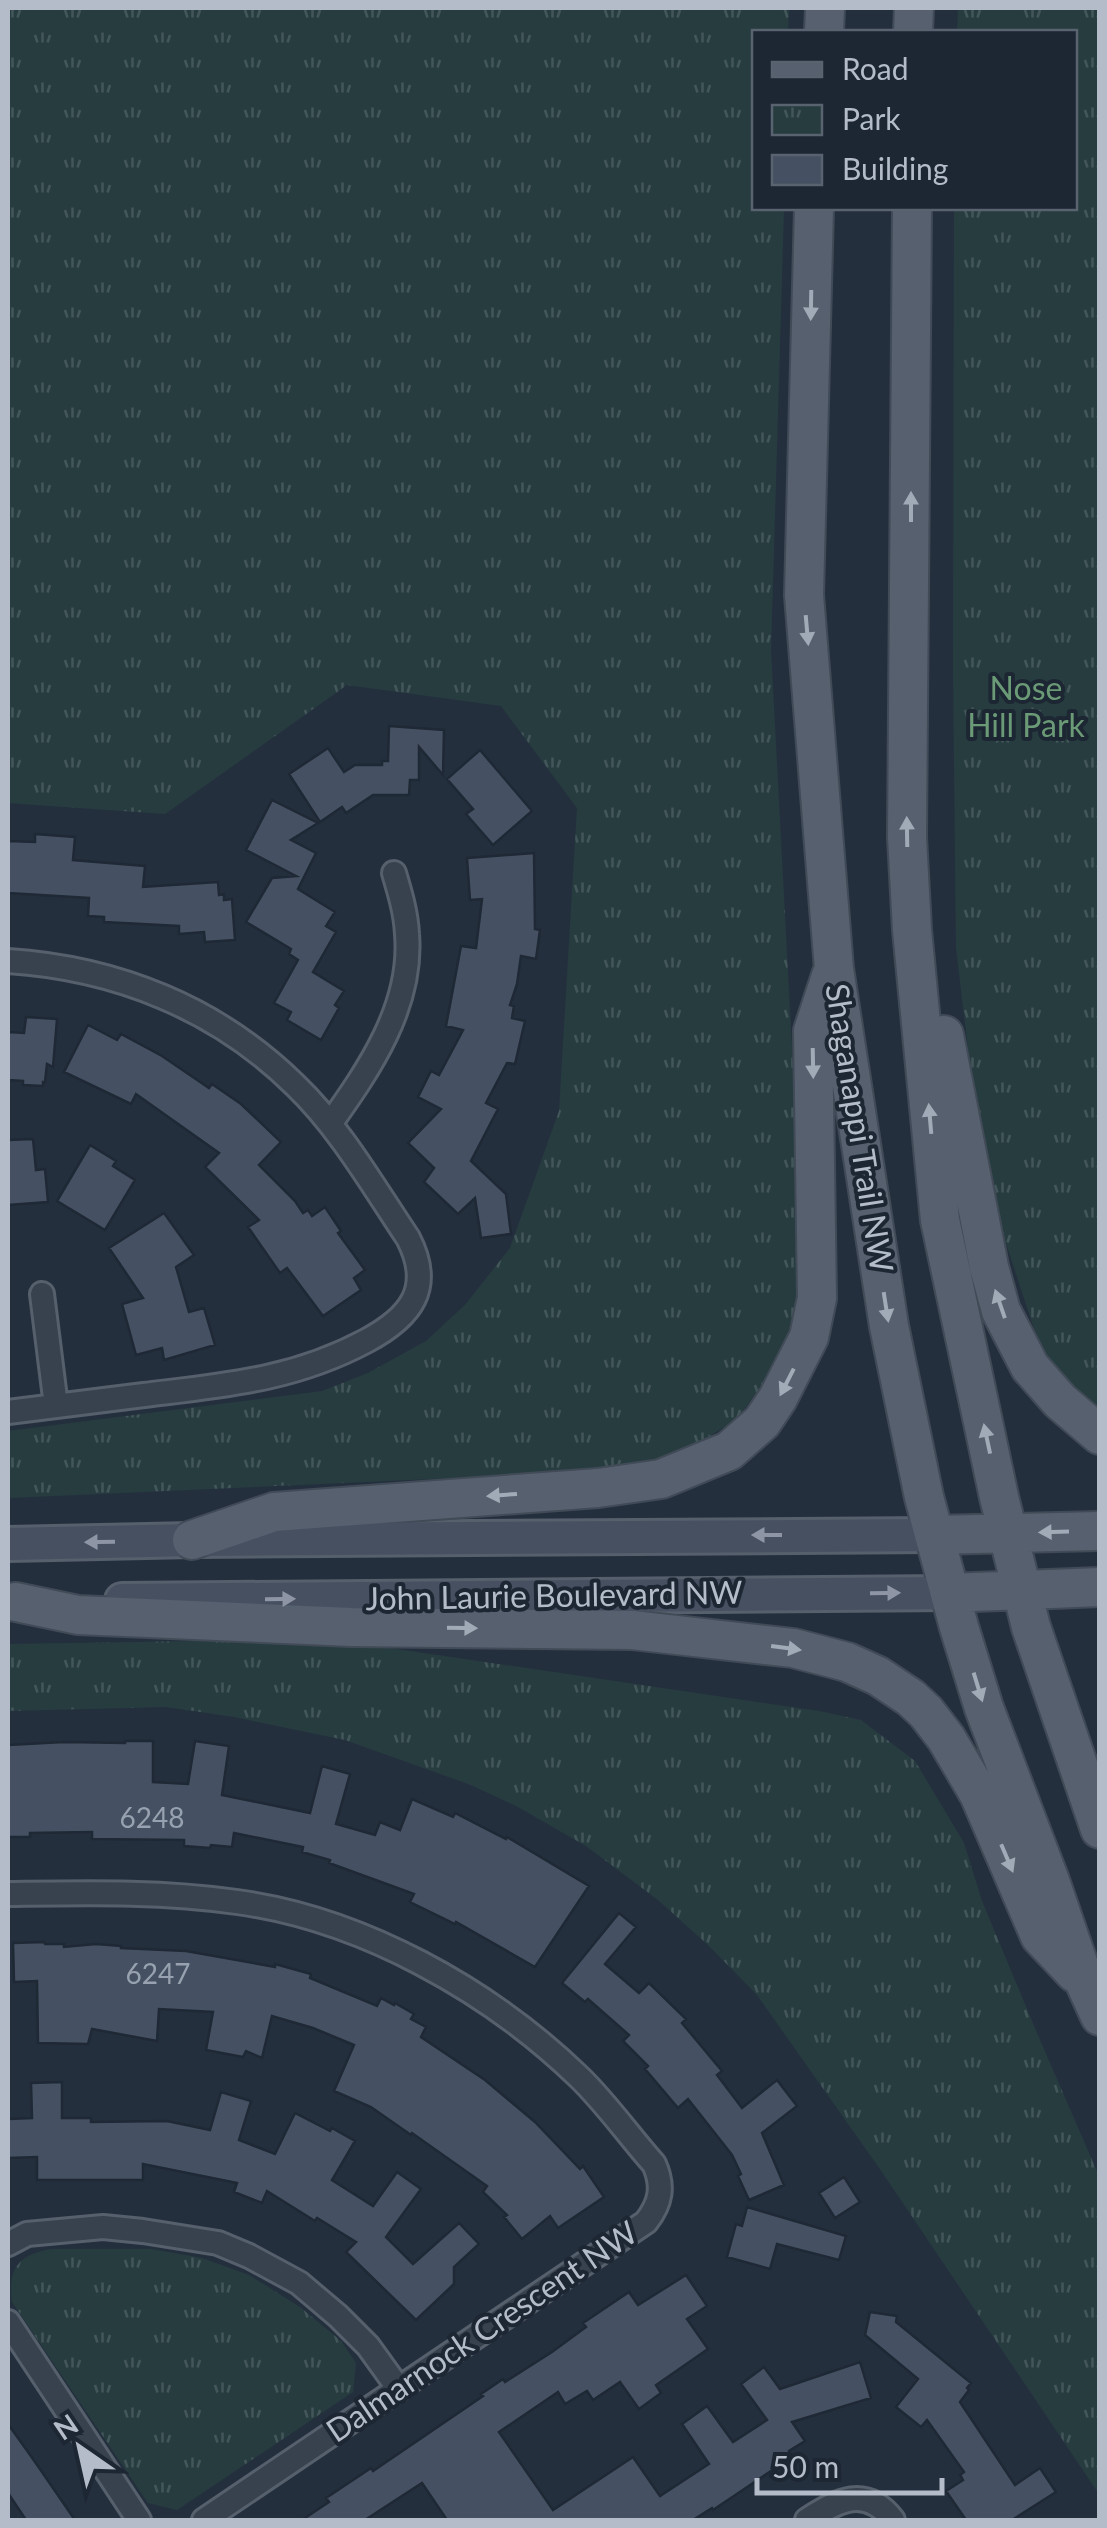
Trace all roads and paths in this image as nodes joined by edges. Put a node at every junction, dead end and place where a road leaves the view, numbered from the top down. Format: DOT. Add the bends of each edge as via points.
graph roads {
  1 [pos="814,210"];
  2 [pos="912,210"];
  3 [pos="394,873"];
  4 [pos="912,930"];
  5 [pos="8,960"];
  6 [pos="834,969"];
  7 [pos="330,1124"];
  8 [pos="42,1294"];
  9 [pos="56,1406"];
  10 [pos="8,1412"];
  11 [pos="1100,1435"];
  12 [pos="1100,1531"];
  13 [pos="1008,1534"];
  14 [pos="934,1535"];
  15 [pos="192,1540"];
  16 [pos="8,1544"];
  17 [pos="1100,1587"];
  18 [pos="1021,1590"];
  19 [pos="950,1593"];
  20 [pos="12,1602"];
  21 [pos="1100,1829"];
  22 [pos="8,1894"];
  23 [pos="1092,2000"];
  24 [pos="8,2244"];
  25 [pos="8,2322"];
  26 [pos="399,2389"];
  27 [pos="140,2520"];
  28 [pos="204,2520"];
  29 [pos="807,2520"];
  30 [pos="893,2520"];
  1 -- 6 [label="main road, Shaganappi Trail NW, one-way" via="804,595"];
  4 -- 2 [label="main road, Shaganappi Trail NW, one-way"];
  3 -- 7 [label="street" via="408,937 398,1002 383,1042"];
  11 -- 4 [label="main road, one-way" via="1030,1366 1001,1310 937,1001"];
  13 -- 4 [label="main road, Shaganappi Trail NW, one-way" via="940,1220"];
  5 -- 7 [label="street" via="92,972 193,1010 255,1050"];
  6 -- 14 [label="main road, Shaganappi Trail NW, one-way" via="889,1326"];
  6 -- 15 [label="main road, one-way" via="813,1031 817,1298 809,1336 762,1422 729,1451 661,1479 274,1512"];
  7 -- 9 [label="street" via="417,1255 418,1291 404,1316 340,1355 282,1375"];
  8 -- 9 [label="street"];
  9 -- 10 [label="street"];
  12 -- 13 [label="main road, John Laurie Boulevard NW, one-way"];
  13 -- 14 [label="main road, John Laurie Boulevard NW"];
  13 -- 18 [label="main road, Shaganappi Trail NW"];
  14 -- 15 [label="main road, John Laurie Boulevard NW, one-way"];
  14 -- 19 [label="main road, Shaganappi Trail NW"];
  15 -- 16 [label="main road, John Laurie Boulevard NW, one-way"];
  17 -- 18 [label="main road, John Laurie Boulevard NW"];
  18 -- 19 [label="main road, John Laurie Boulevard NW"];
  18 -- 21 [label="main road, Shaganappi Trail NW"];
  20 -- 19 [label="main road, John Laurie Boulevard NW, one-way"];
  19 -- 23 [label="main road, Shaganappi Trail NW, one-way" via="984,1708"];
  20 -- 23 [label="main road, one-way" via="78,1616 632,1630 794,1648 847,1662 911,1698 946,1738 979,1794 1040,1936"];
  22 -- 26 [label="street, Dalmarnock Crescent NW" via="122,1892 240,1902 366,1938 527,2031 581,2079 654,2164 661,2188 646,2222"];
  24 -- 26 [label="street" via="27,2234 104,2227 218,2243 299,2283 368,2346"];
  25 -- 27 [label="street"];
  26 -- 28 [label="street, Dalmarnock Crescent NW"];
  29 -- 30 [label="street" via="853,2498 872,2502"];
}
